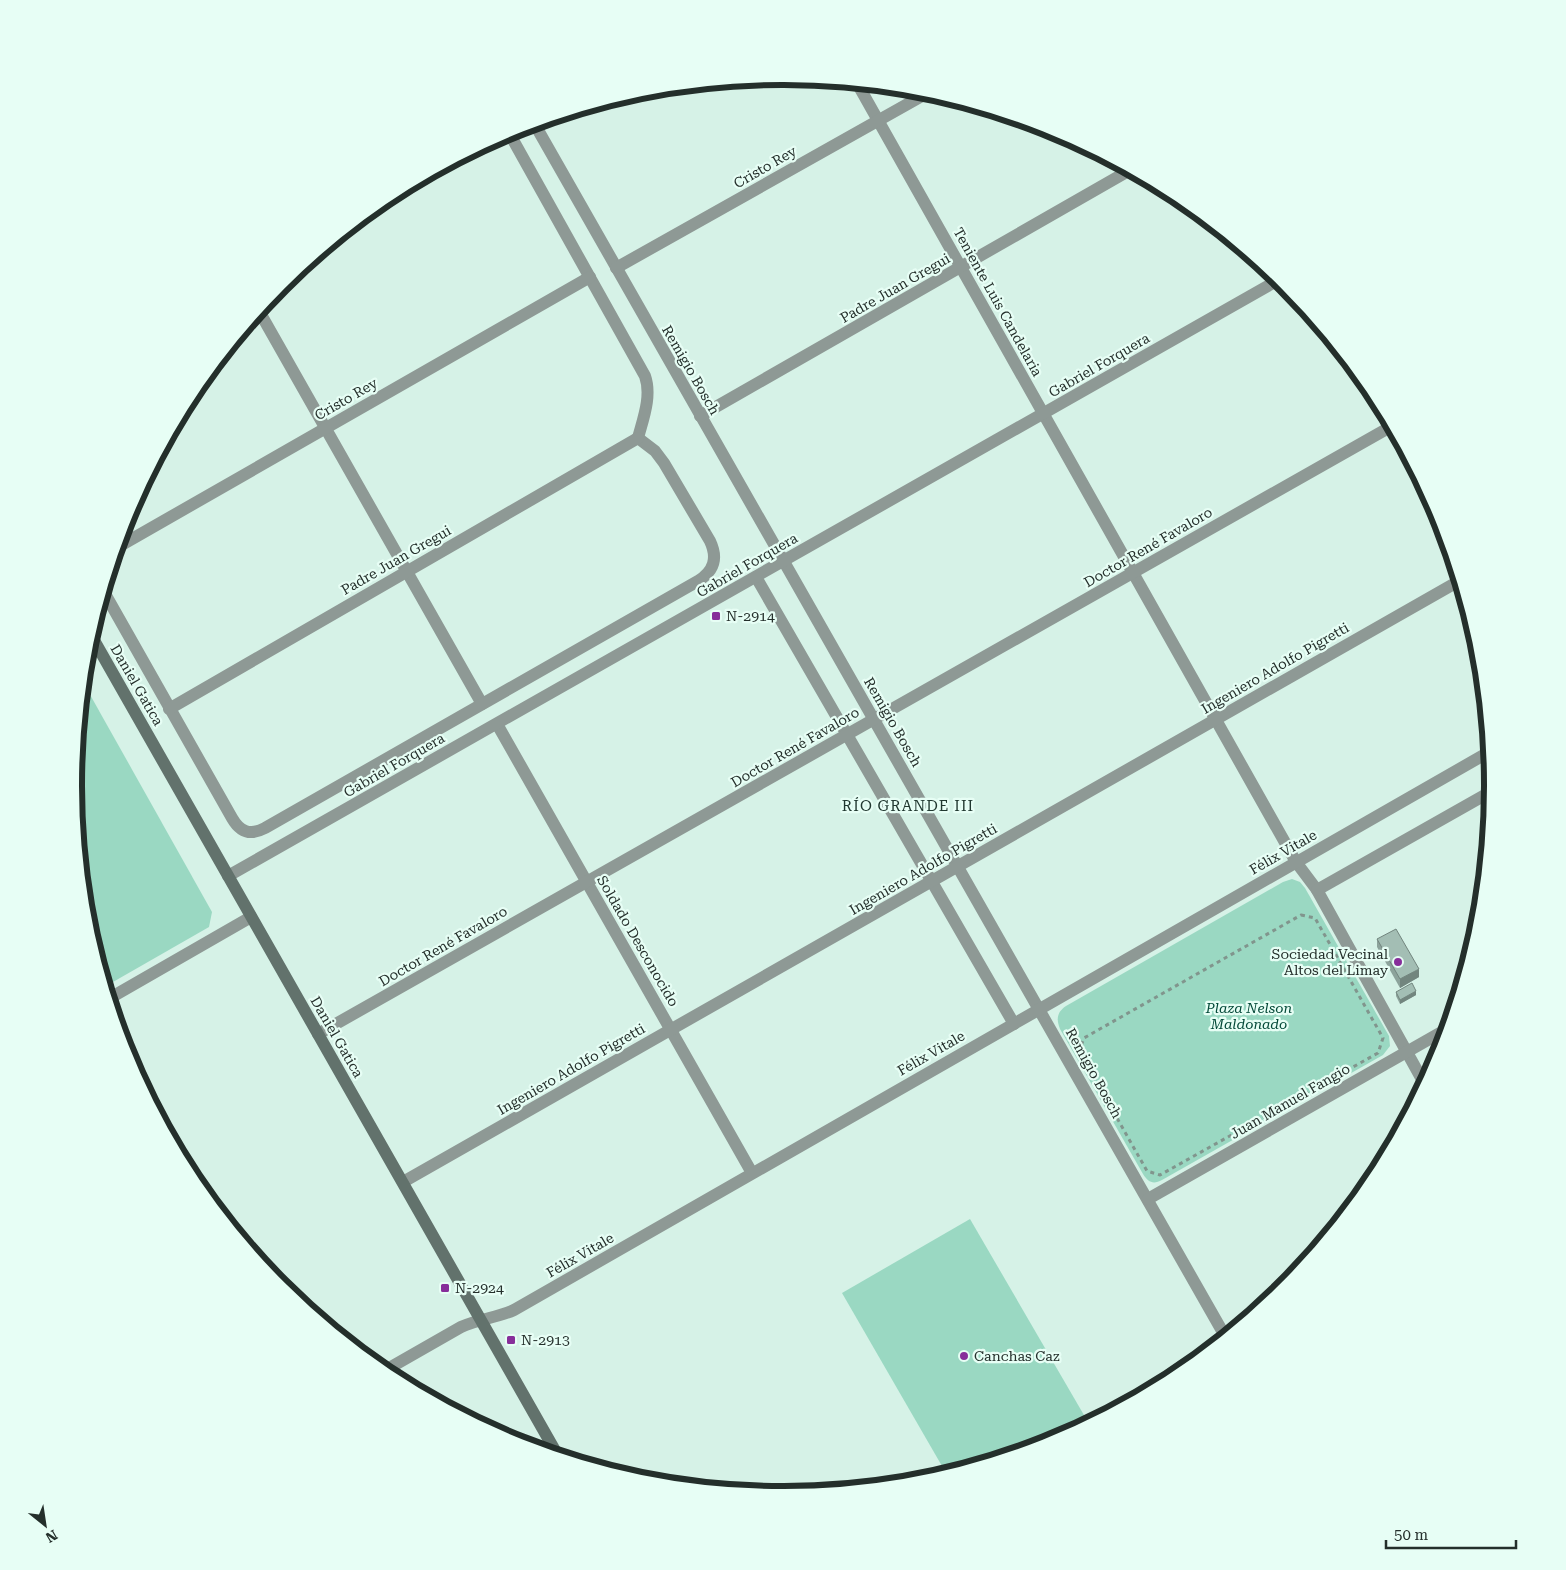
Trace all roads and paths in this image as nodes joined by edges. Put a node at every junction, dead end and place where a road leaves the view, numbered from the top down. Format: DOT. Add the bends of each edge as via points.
graph roads {
  1 [pos="860,89"];
  2 [pos="919,98"];
  3 [pos="878,120"];
  4 [pos="538,130"];
  5 [pos="512,139"];
  6 [pos="1124,173"];
  7 [pos="961,267"];
  8 [pos="616,268"];
  9 [pos="590,277"];
  10 [pos="1272,284"];
  11 [pos="262,317"];
  12 [pos="1043,414"];
  13 [pos="700,416"];
  14 [pos="325,428"];
  15 [pos="1386,429"];
  16 [pos="638,438"];
  17 [pos="127,541"];
  18 [pos="783,562"];
  19 [pos="407,572"];
  20 [pos="1133,572"];
  21 [pos="756,577"];
  22 [pos="1454,584"];
  23 [pos="108,599"];
  24 [pos="97,645"];
  25 [pos="482,704"];
  26 [pos="169,709"];
  27 [pos="1216,719"];
  28 [pos="874,720"];
  29 [pos="497,724"];
  30 [pos="847,735"];
  31 [pos="1483,756"];
  32 [pos="1484,796"];
  33 [pos="247,832"];
  34 [pos="1296,862"];
  35 [pos="958,866"];
  36 [pos="228,876"];
  37 [pos="932,881"];
  38 [pos="587,882"];
  39 [pos="1316,890"];
  40 [pos="251,917"];
  41 [pos="115,995"];
  42 [pos="1040,1008"];
  43 [pos="1014,1024"];
  44 [pos="671,1030"];
  45 [pos="318,1034"];
  46 [pos="1437,1034"];
  47 [pos="1407,1052"];
  48 [pos="1420,1075"];
  49 [pos="1147,1171"];
  50 [pos="752,1173"];
  51 [pos="402,1182"];
  52 [pos="1148,1199"];
  53 [pos="481,1320"];
  54 [pos="1222,1331"];
  55 [pos="393,1366"];
  56 [pos="552,1446"];
  1 -- 3 [label="street, Teniente Luis Candelaria"];
  2 -- 3 [label="street, Cristo Rey"];
  3 -- 7 [label="street, Teniente Luis Candelaria"];
  3 -- 8 [label="street, Cristo Rey"];
  4 -- 8 [label="street, Remigio Bosch"];
  5 -- 9 [label="street"];
  6 -- 7 [label="street, Padre Juan Gregui"];
  7 -- 12 [label="street, Teniente Luis Candelaria"];
  7 -- 13 [label="street, Padre Juan Gregui"];
  8 -- 13 [label="street, Remigio Bosch"];
  9 -- 14 [label="street, Cristo Rey"];
  9 -- 16 [label="street" via="647,383"];
  10 -- 12 [label="street, Gabriel Forquera"];
  11 -- 14 [label="street"];
  12 -- 18 [label="street, Gabriel Forquera"];
  12 -- 20 [label="street, Teniente Luis Candelaria"];
  13 -- 18 [label="street, Remigio Bosch"];
  14 -- 17 [label="street, Cristo Rey"];
  14 -- 19 [label="street"];
  15 -- 20 [label="street, Doctor René Favaloro"];
  16 -- 19 [label="street, Padre Juan Gregui"];
  16 -- 25 [label="street, Gabriel Forquera" via="664,463 710,542 715,555 712,568 698,581"];
  18 -- 21 [label="street, Gabriel Forquera"];
  18 -- 28 [label="street, Remigio Bosch"];
  19 -- 25 [label="street"];
  19 -- 26 [label="street, Padre Juan Gregui"];
  20 -- 27 [label="street, Teniente Luis Candelaria"];
  20 -- 28 [label="street, Doctor René Favaloro"];
  21 -- 29 [label="street, Gabriel Forquera"];
  21 -- 30 [label="street"];
  22 -- 27 [label="street, Ingeniero Adolfo Pigretti"];
  23 -- 26 [label="street, Daniel Gatica"];
  24 -- 36 [label="main road, Daniel Gatica"];
  25 -- 33 [label="street, Gabriel Forquera" via="265,828"];
  26 -- 33 [label="street, Daniel Gatica" via="232,818"];
  27 -- 34 [label="street, Teniente Luis Candelaria"];
  27 -- 35 [label="street, Ingeniero Adolfo Pigretti"];
  28 -- 30 [label="street, Doctor René Favaloro"];
  28 -- 35 [label="street, Remigio Bosch"];
  29 -- 36 [label="street, Gabriel Forquera"];
  29 -- 38 [label="street, Soldado Desconocido"];
  30 -- 37 [label="street"];
  30 -- 38 [label="street, Doctor René Favaloro"];
  31 -- 34 [label="street, Félix Vitale"];
  32 -- 39 [label="street"];
  34 -- 39 [label="street, Teniente Luis Candelaria"];
  34 -- 42 [label="street, Félix Vitale"];
  35 -- 37 [label="street, Ingeniero Adolfo Pigretti"];
  35 -- 42 [label="street, Remigio Bosch"];
  36 -- 40 [label="main road, Daniel Gatica"];
  37 -- 43 [label="street"];
  37 -- 44 [label="street, Ingeniero Adolfo Pigretti"];
  38 -- 44 [label="street, Soldado Desconocido"];
  38 -- 45 [label="street, Doctor René Favaloro"];
  39 -- 47 [label="street, Teniente Luis Candelaria"];
  40 -- 41 [label="street"];
  40 -- 45 [label="main road, Daniel Gatica"];
  42 -- 43 [label="street, Félix Vitale"];
  42 -- 52 [label="street, Remigio Bosch"];
  43 -- 50 [label="street, Félix Vitale"];
  44 -- 50 [label="street, Soldado Desconocido"];
  44 -- 51 [label="street, Ingeniero Adolfo Pigretti"];
  45 -- 51 [label="main road, Daniel Gatica"];
  46 -- 47 [label="street, Juan Manuel Fangio"];
  47 -- 48 [label="street, Teniente Luis Candelaria"];
  47 -- 52 [label="street, Juan Manuel Fangio"];
  49 -- 49 [label="path" via="1160,1175 1378,1053 1383,1038 1315,918 1301,915 1084,1038 1079,1051"];
  50 -- 53 [label="street, Félix Vitale" via="514,1310"];
  51 -- 53 [label="main road, Daniel Gatica"];
  52 -- 54 [label="street, Remigio Bosch"];
  53 -- 55 [label="street, Félix Vitale" via="453,1331"];
  53 -- 56 [label="main road, Daniel Gatica"];
}
